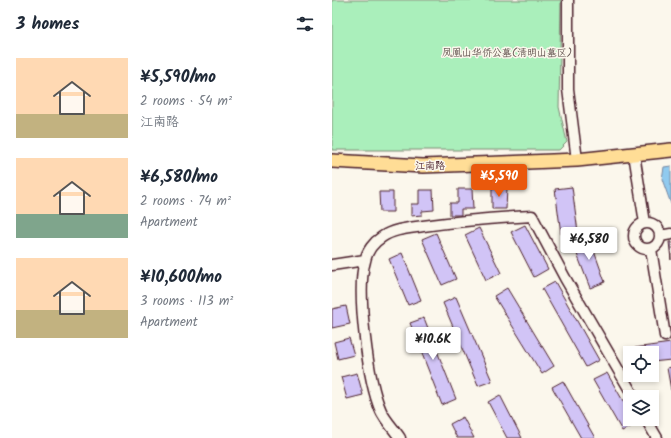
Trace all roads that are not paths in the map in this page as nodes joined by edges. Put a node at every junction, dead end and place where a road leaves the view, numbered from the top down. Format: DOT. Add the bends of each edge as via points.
graph roads {
  1 [pos="568,0"];
  2 [pos="671,150"];
  3 [pos="634,154"];
  4 [pos="577,160"];
  5 [pos="332,161"];
  6 [pos="645,223"];
  7 [pos="671,234"];
  8 [pos="660,236"];
  9 [pos="651,249"];
  10 [pos="365,260"];
  11 [pos="332,265"];
  12 [pos="665,336"];
  13 [pos="630,390"];
  14 [pos="650,426"];
  15 [pos="400,438"];
  16 [pos="657,438"];
  1 -- 4 [label="street" via="568,89"];
  2 -- 3 [label="main road, 江南路"];
  3 -- 4 [label="main road, 江南路"];
  3 -- 6 [label="street"];
  4 -- 5 [label="main road, 江南路" via="424,166"];
  6 -- 8 [label="street" via="653,225"];
  6 -- 9 [label="street" via="634,232 635,242 642,248"];
  7 -- 8 [label="street"];
  8 -- 9 [label="street" via="658,244"];
  9 -- 12 [label="street"];
  10 -- 11 [label="street"];
  10 -- 13 [label="street" via="376,240 392,232 448,222 532,216"];
  10 -- 15 [label="street" via="362,285 368,368 381,412"];
  14 -- 16 [label="street"];
}
